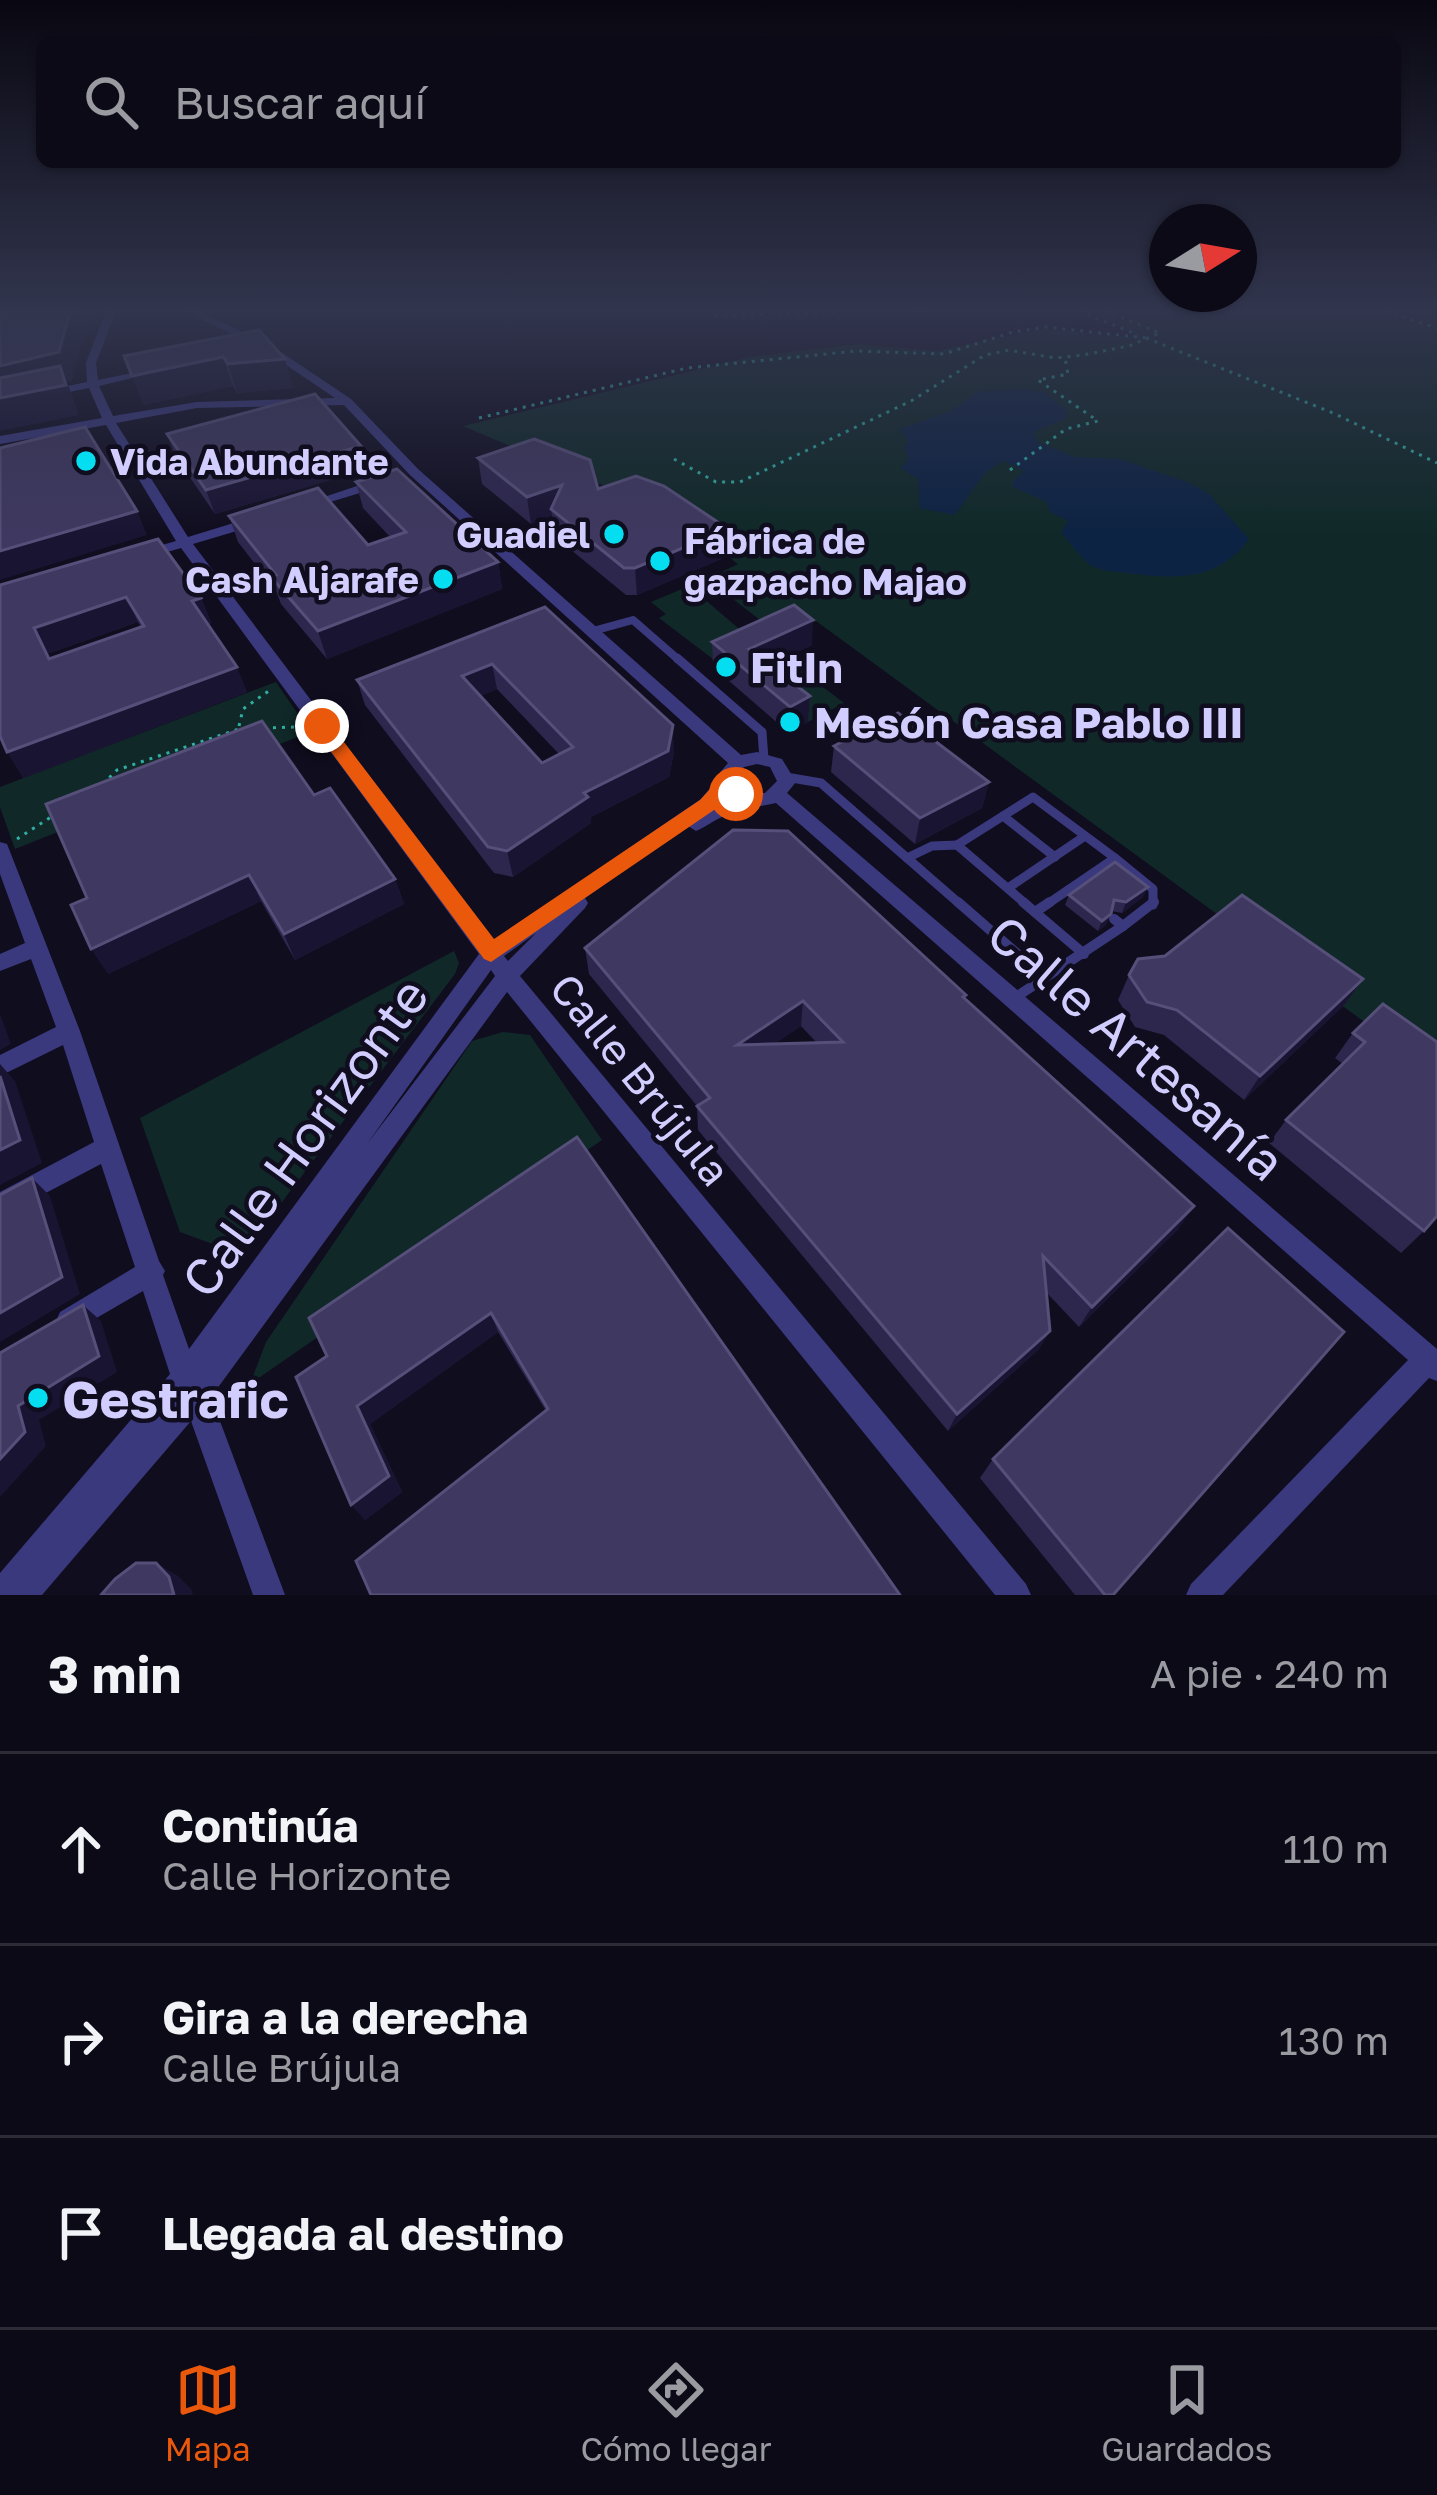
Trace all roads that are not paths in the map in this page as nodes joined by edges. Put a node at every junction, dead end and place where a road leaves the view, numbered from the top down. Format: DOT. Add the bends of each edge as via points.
graph roads {
  1 [pos="86,385"];
  2 [pos="94,385"];
  3 [pos="304,385"];
  4 [pos="324,385"];
  5 [pos="267,401"];
  6 [pos="347,401"];
  7 [pos="0,403"];
  8 [pos="107,417"];
  9 [pos="0,440"];
  10 [pos="414,472"];
  11 [pos="289,510"];
  12 [pos="268,517"];
  13 [pos="184,542"];
  14 [pos="123,562"];
  15 [pos="592,632"];
  16 [pos="764,759"];
  17 [pos="732,772"];
  18 [pos="782,786"];
  19 [pos="753,800"];
  20 [pos="1003,816"];
  21 [pos="1085,836"];
  22 [pos="957,845"];
  23 [pos="0,849"];
  24 [pos="1055,857"];
  25 [pos="907,858"];
  26 [pos="1115,858"];
  27 [pos="1007,888"];
  28 [pos="1035,912"];
  29 [pos="37,946"];
  30 [pos="1084,954"];
  31 [pos="0,963"];
  32 [pos="499,964"];
  33 [pos="1046,978"];
  34 [pos="1013,999"];
  35 [pos="69,1031"];
  36 [pos="0,1066"];
  37 [pos="109,1148"];
  38 [pos="0,1205"];
  39 [pos="152,1270"];
  40 [pos="38,1339"];
  41 [pos="1432,1363"];
  42 [pos="190,1386"];
  43 [pos="2,1595"];
  44 [pos="21,1595"];
  45 [pos="268,1595"];
  46 [pos="1015,1595"];
  47 [pos="1202,1595"];
  1 -- 7 [label="street"];
  2 -- 8 [label="street, Calle Brújula"];
  3 -- 5 [label="street"];
  4 -- 6 [label="street"];
  5 -- 6 [label="street"];
  5 -- 8 [label="street"];
  6 -- 10 [label="street"];
  8 -- 9 [label="street"];
  8 -- 13 [label="street, Calle Brújula"];
  10 -- 11 [label="street"];
  10 -- 15 [label="street"];
  12 -- 13 [label="street"];
  13 -- 14 [label="street"];
  13 -- 32 [label="street, Calle Brújula"];
  15 -- 16 [label="lane" via="633,620 762,732"];
  15 -- 17 [label="street"];
  16 -- 17 [label="street"];
  16 -- 18 [label="street, Calle Artesanía" via="776,763"];
  17 -- 19 [label="street" via="736,794"];
  17 -- 32 [label="street, Calle Horizonte" via="707,805"];
  18 -- 19 [label="street, Calle Horizonte"];
  18 -- 25 [label="lane" via="821,783"];
  18 -- 34 [label="street, Calle Artesanía"];
  19 -- 32 [label="street, Calle Horizonte" via="713,813"];
  20 -- 21 [label="lane" via="1033,797"];
  20 -- 22 [label="lane"];
  20 -- 24 [label="lane"];
  21 -- 24 [label="lane"];
  21 -- 26 [label="lane"];
  22 -- 25 [label="lane"];
  22 -- 27 [label="lane"];
  23 -- 29 [label="street"];
  24 -- 27 [label="lane"];
  25 -- 33 [label="lane"];
  26 -- 28 [label="lane" via="1077,891"];
  26 -- 30 [label="lane" via="1153,889 1154,904"];
  27 -- 28 [label="lane"];
  28 -- 30 [label="lane"];
  29 -- 31 [label="street"];
  29 -- 35 [label="street"];
  30 -- 33 [label="lane"];
  32 -- 42 [label="street, Calle Horizonte"];
  32 -- 46 [label="street, Calle Brújula"];
  33 -- 34 [label="lane"];
  34 -- 41 [label="street, Calle Artesanía"];
  35 -- 36 [label="street"];
  35 -- 37 [label="street"];
  37 -- 38 [label="street"];
  37 -- 39 [label="street"];
  39 -- 40 [label="street"];
  39 -- 42 [label="street"];
  41 -- 47 [label="street"];
  42 -- 43 [label="street, Calle Horizonte"];
  42 -- 44 [label="street, Calle Horizonte"];
  42 -- 45 [label="street"];
}
